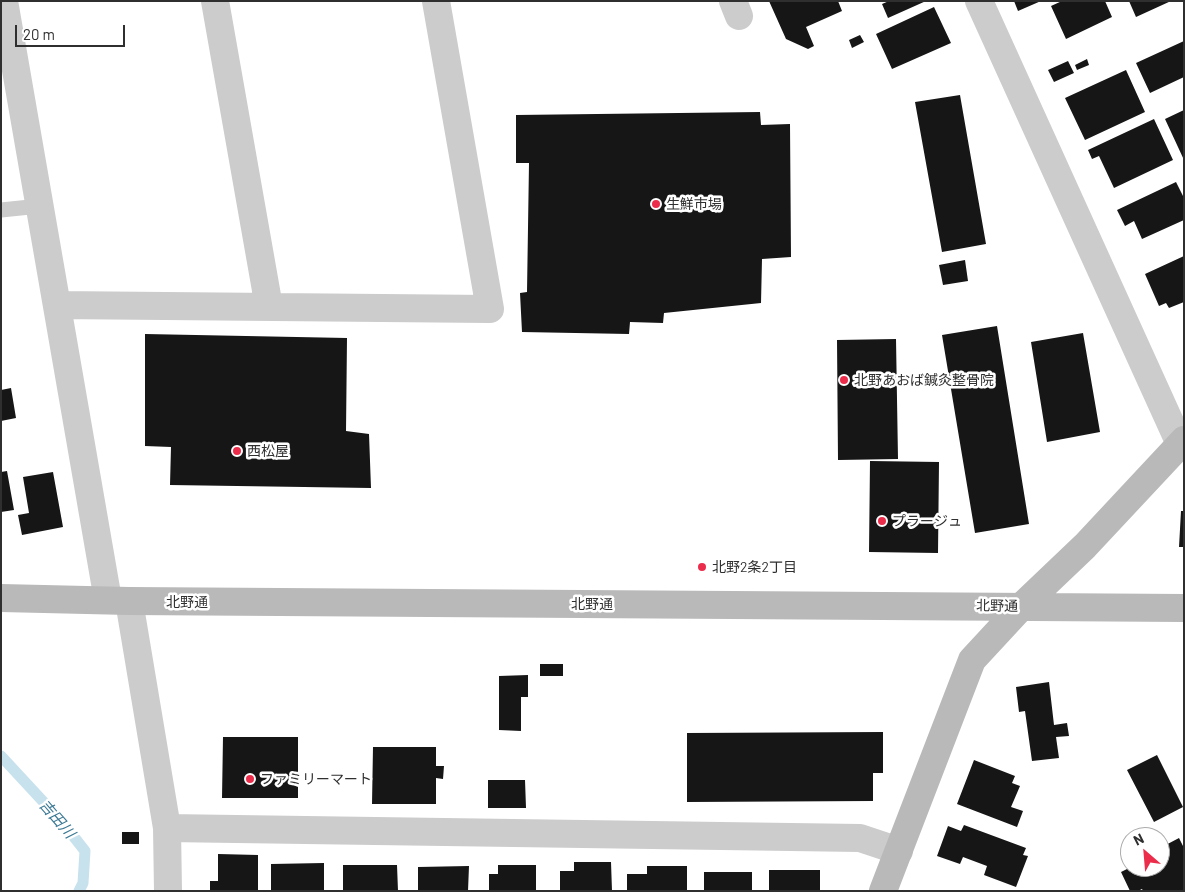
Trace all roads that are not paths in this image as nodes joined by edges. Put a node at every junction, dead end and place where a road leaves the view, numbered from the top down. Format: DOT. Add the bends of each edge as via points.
graph roads {
  1 [pos="4,1"];
  2 [pos="215,1"];
  3 [pos="436,1"];
  4 [pos="979,1"];
  5 [pos="40,206"];
  6 [pos="1,210"];
  7 [pos="57,305"];
  8 [pos="269,307"];
  9 [pos="1182,442"];
  10 [pos="1,598"];
  11 [pos="118,601"];
  12 [pos="1022,606"];
  13 [pos="1184,608"];
  14 [pos="167,828"];
  15 [pos="899,851"];
  16 [pos="168,891"];
  17 [pos="883,891"];
  1 -- 5 [label="street"];
  2 -- 8 [label="street"];
  3 -- 8 [label="street" via="490,309"];
  4 -- 9 [label="street"];
  5 -- 6 [label="lane"];
  5 -- 7 [label="street"];
  7 -- 8 [label="street"];
  7 -- 11 [label="street"];
  9 -- 12 [label="street" via="1081,550"];
  10 -- 11 [label="street, 北野通"];
  11 -- 12 [label="street, 北野通"];
  11 -- 14 [label="street"];
  12 -- 13 [label="street, 北野通"];
  12 -- 15 [label="street" via="972,660"];
  14 -- 15 [label="street" via="860,838"];
  14 -- 16 [label="street"];
  15 -- 17 [label="street"];
}
